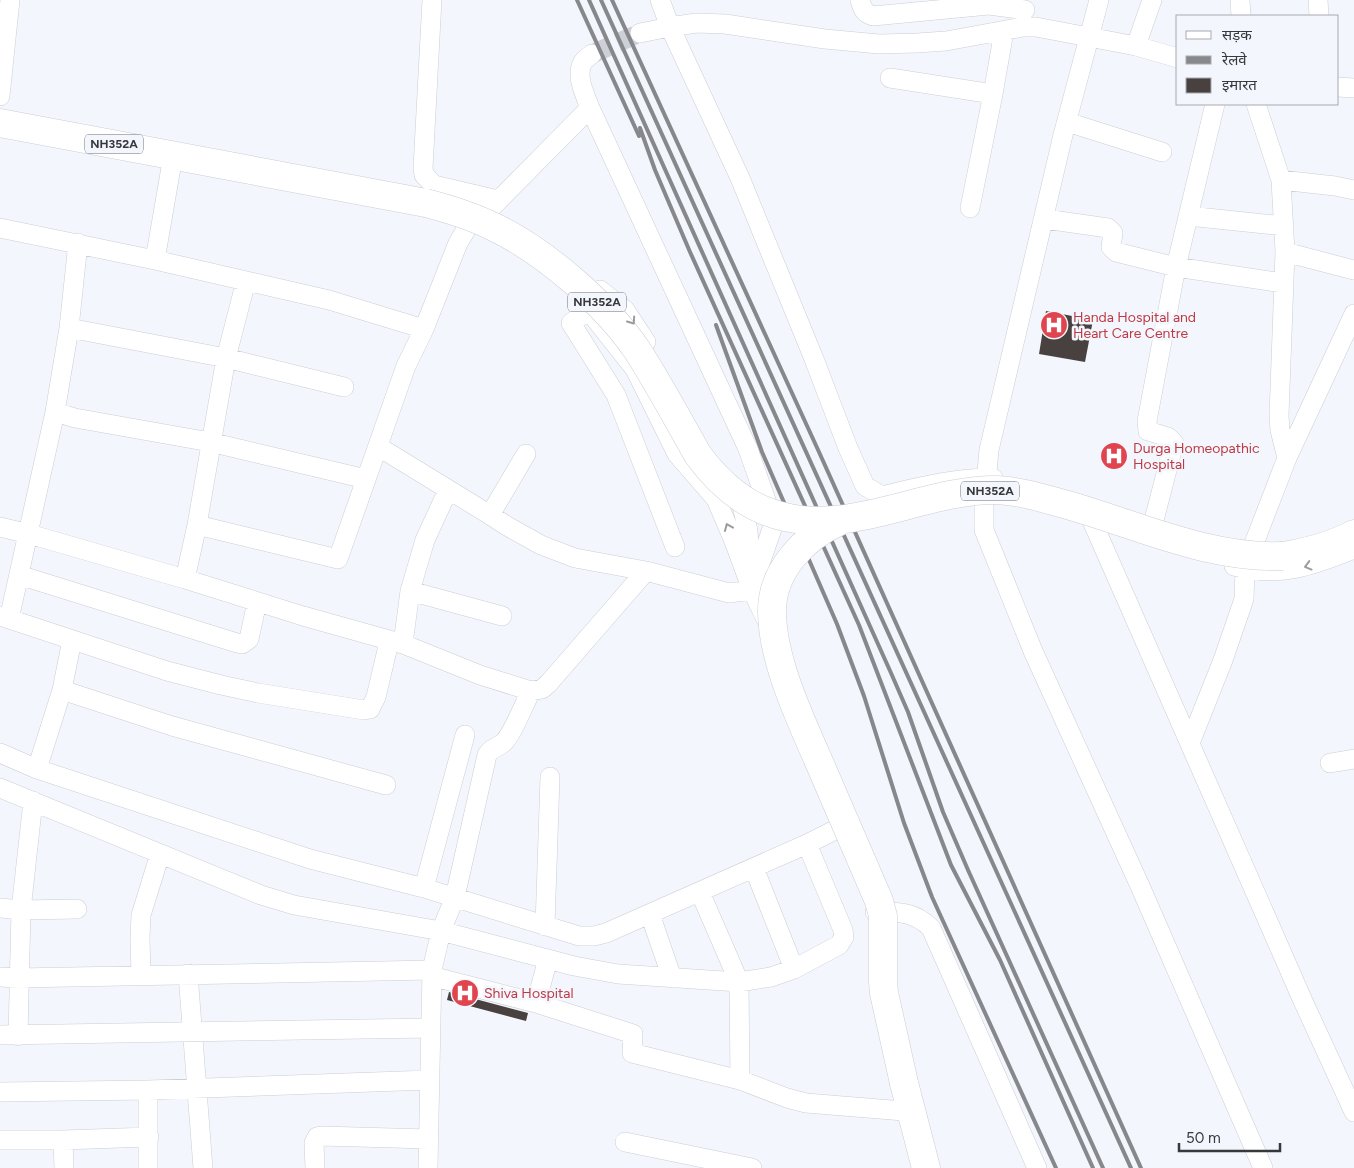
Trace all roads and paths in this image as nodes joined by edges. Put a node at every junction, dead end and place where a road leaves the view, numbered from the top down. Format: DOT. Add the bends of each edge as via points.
graph roads {
  1 [pos="10,0"];
  2 [pos="432,0"];
  3 [pos="660,0"];
  4 [pos="860,0"];
  5 [pos="1100,0"];
  6 [pos="1152,0"];
  7 [pos="1240,0"];
  8 [pos="1318,0"];
  9 [pos="912,6"];
  10 [pos="1025,12"];
  11 [pos="1242,15"];
  12 [pos="1319,15"];
  13 [pos="670,26"];
  14 [pos="1004,31"];
  15 [pos="640,33"];
  16 [pos="1090,36"];
  17 [pos="1136,46"];
  18 [pos="592,54"];
  19 [pos="1176,57"];
  20 [pos="890,78"];
  21 [pos="1339,86"];
  22 [pos="1354,88"];
  23 [pos="993,94"];
  24 [pos="0,96"];
  25 [pos="1215,105"];
  26 [pos="1256,105"];
  27 [pos="590,108"];
  28 [pos="1067,122"];
  29 [pos="0,123"];
  30 [pos="1162,152"];
  31 [pos="173,156"];
  32 [pos="1281,180"];
  33 [pos="1354,190"];
  34 [pos="493,205"];
  35 [pos="970,208"];
  36 [pos="1188,216"];
  37 [pos="1045,219"];
  38 [pos="1284,226"];
  39 [pos="0,228"];
  40 [pos="468,228"];
  41 [pos="78,244"];
  42 [pos="1285,252"];
  43 [pos="155,260"];
  44 [pos="1176,267"];
  45 [pos="1354,270"];
  46 [pos="246,281"];
  47 [pos="1283,283"];
  48 [pos="589,310"];
  49 [pos="1354,314"];
  50 [pos="69,328"];
  51 [pos="424,329"];
  52 [pos="226,358"];
  53 [pos="344,387"];
  54 [pos="55,412"];
  55 [pos="210,442"];
  56 [pos="379,447"];
  57 [pos="526,454"];
  58 [pos="1287,458"];
  59 [pos="987,478"];
  60 [pos="366,479"];
  61 [pos="448,490"];
  62 [pos="984,505"];
  63 [pos="490,515"];
  64 [pos="848,518"];
  65 [pos="1154,520"];
  66 [pos="1354,520"];
  67 [pos="1092,521"];
  68 [pos="197,525"];
  69 [pos="0,527"];
  70 [pos="29,534"];
  71 [pos="1354,534"];
  72 [pos="1253,546"];
  73 [pos="675,547"];
  74 [pos="1354,549"];
  75 [pos="1246,569"];
  76 [pos="646,571"];
  77 [pos="19,575"];
  78 [pos="185,579"];
  79 [pos="752,590"];
  80 [pos="410,592"];
  81 [pos="257,602"];
  82 [pos="502,616"];
  83 [pos="5,618"];
  84 [pos="766,619"];
  85 [pos="72,640"];
  86 [pos="396,643"];
  87 [pos="62,690"];
  88 [pos="531,691"];
  89 [pos="465,735"];
  90 [pos="1190,743"];
  91 [pos="0,753"];
  92 [pos="1354,759"];
  93 [pos="1330,764"];
  94 [pos="37,770"];
  95 [pos="550,777"];
  96 [pos="386,785"];
  97 [pos="0,788"];
  98 [pos="33,801"];
  99 [pos="837,829"];
  100 [pos="807,844"];
  101 [pos="160,854"];
  102 [pos="754,868"];
  103 [pos="424,888"];
  104 [pos="700,892"];
  105 [pos="455,897"];
  106 [pos="0,908"];
  107 [pos="77,909"];
  108 [pos="21,910"];
  109 [pos="875,912"];
  110 [pos="894,912"];
  111 [pos="650,914"];
  112 [pos="545,926"];
  113 [pos="441,931"];
  114 [pos="548,959"];
  115 [pos="794,969"];
  116 [pos="431,973"];
  117 [pos="141,974"];
  118 [pos="188,974"];
  119 [pos="9,977"];
  120 [pos="672,978"];
  121 [pos="739,982"];
  122 [pos="536,1004"];
  123 [pos="430,1028"];
  124 [pos="194,1032"];
  125 [pos="9,1036"];
  126 [pos="430,1080"];
  127 [pos="740,1080"];
  128 [pos="198,1088"];
  129 [pos="148,1090"];
  130 [pos="0,1092"];
  131 [pos="904,1111"];
  132 [pos="1354,1112"];
  133 [pos="149,1137"];
  134 [pos="429,1139"];
  135 [pos="0,1140"];
  136 [pos="63,1140"];
  137 [pos="625,1142"];
  138 [pos="64,1168"];
  139 [pos="148,1168"];
  140 [pos="203,1168"];
  141 [pos="315,1168"];
  142 [pos="428,1168"];
  143 [pos="752,1168"];
  144 [pos="919,1168"];
  145 [pos="926,1168"];
  146 [pos="932,1168"];
  147 [pos="1037,1168"];
  148 [pos="1263,1168"];
  1 -- 24 [label="street"];
  2 -- 34 [label="street" via="424,175 434,185"];
  3 -- 13 [label="street"];
  4 -- 9 [label="street" via="862,8 873,16"];
  5 -- 16 [label="street"];
  6 -- 17 [label="street"];
  7 -- 11 [label="street"];
  8 -- 12 [label="street"];
  9 -- 10 [label="street" via="989,5"];
  10 -- 14 [label="street"];
  10 -- 16 [label="street" via="1036,27"];
  13 -- 14 [label="street" via="725,24 879,44 946,41"];
  13 -- 15 [label="street"];
  13 -- 59 [label="street" via="740,178 865,486 882,496 943,481"];
  14 -- 23 [label="street"];
  16 -- 17 [label="street"];
  16 -- 28 [label="street"];
  17 -- 19 [label="street"];
  18 -- 27 [label="street" via="581,68 582,87"];
  20 -- 23 [label="street"];
  21 -- 22 [label="street"];
  23 -- 35 [label="street"];
  25 -- 36 [label="street"];
  26 -- 32 [label="street"];
  27 -- 34 [label="street"];
  27 -- 79 [label="street" via="748,449 774,523"];
  28 -- 30 [label="street"];
  28 -- 37 [label="street"];
  29 -- 31 [label="highway, NH352A"];
  31 -- 34 [label="street" via="220,154"];
  31 -- 40 [label="street" via="217,176 419,215"];
  31 -- 43 [label="street"];
  31 -- 64 [label="highway, NH352A, bridge" via="426,203 494,227 531,248 609,314 636,350 698,456 730,490 756,507 784,517 814,521"];
  32 -- 33 [label="street"];
  32 -- 38 [label="street"];
  34 -- 79 [label="street, one-way" via="625,310 656,355 694,431 739,490 748,531"];
  36 -- 38 [label="street"];
  36 -- 44 [label="street"];
  37 -- 44 [label="street" via="1108,228 1113,233 1111,246 1116,252"];
  37 -- 59 [label="street" via="1008,368"];
  38 -- 42 [label="street"];
  39 -- 41 [label="street"];
  40 -- 48 [label="street" via="528,259"];
  40 -- 51 [label="street" via="455,248"];
  41 -- 43 [label="street"];
  41 -- 50 [label="street"];
  42 -- 45 [label="street"];
  42 -- 47 [label="street"];
  43 -- 46 [label="street"];
  44 -- 47 [label="street"];
  44 -- 65 [label="street" via="1147,421 1148,431 1168,437 1174,443"];
  46 -- 51 [label="street" via="329,300"];
  46 -- 52 [label="street"];
  47 -- 58 [label="street" via="1279,416"];
  48 -- 73 [label="street" via="570,323 616,395"];
  79 -- 48 [label="street, one-way" via="716,499 677,454 634,370"];
  49 -- 58 [label="street"];
  50 -- 52 [label="street"];
  50 -- 54 [label="street"];
  51 -- 56 [label="street" via="406,366"];
  52 -- 53 [label="street"];
  52 -- 55 [label="street"];
  54 -- 55 [label="street"];
  54 -- 70 [label="street"];
  55 -- 60 [label="street"];
  55 -- 68 [label="street"];
  56 -- 60 [label="street"];
  56 -- 61 [label="street"];
  57 -- 63 [label="street"];
  58 -- 72 [label="street"];
  59 -- 62 [label="street"];
  59 -- 65 [label="street" via="1038,483"];
  60 -- 68 [label="street" via="338,559"];
  61 -- 63 [label="street"];
  61 -- 80 [label="street" via="425,540"];
  62 -- 67 [label="street" via="1008,502 1049,507"];
  62 -- 148 [label="street" via="984,530 1033,651"];
  63 -- 76 [label="street" via="523,536 558,552"];
  64 -- 71 [label="highway, NH352A, bridge" via="961,493 997,490 1043,498 1203,548 1242,555 1267,557 1307,552"];
  64 -- 145 [label="highway, bridge" via="828,526 795,553 780,576 772,613 776,644 791,699 879,901 883,916 884,993"];
  65 -- 72 [label="street" via="1216,539"];
  66 -- 72 [label="street" via="1299,543"];
  67 -- 75 [label="street"];
  67 -- 90 [label="street"];
  68 -- 78 [label="street"];
  69 -- 70 [label="street"];
  70 -- 77 [label="street"];
  70 -- 78 [label="street"];
  72 -- 75 [label="street"];
  74 -- 75 [label="street, one-way" via="1294,570"];
  75 -- 90 [label="street" via="1244,599"];
  76 -- 79 [label="street" via="729,593"];
  76 -- 88 [label="street" via="548,684"];
  77 -- 81 [label="street" via="242,644 249,639"];
  77 -- 83 [label="street"];
  78 -- 81 [label="street"];
  79 -- 84 [label="street"];
  80 -- 82 [label="street"];
  80 -- 86 [label="street"];
  81 -- 86 [label="street"];
  83 -- 85 [label="street"];
  84 -- 99 [label="street" via="762,643 774,682"];
  84 -- 110 [label="street" via="785,634 806,703"];
  85 -- 86 [label="street" via="221,685 364,710 370,709 376,697"];
  85 -- 87 [label="street"];
  86 -- 88 [label="street"];
  87 -- 94 [label="street"];
  87 -- 96 [label="street" via="172,726"];
  88 -- 105 [label="street" via="507,739 487,755"];
  89 -- 103 [label="street"];
  90 -- 132 [label="street"];
  91 -- 94 [label="street"];
  92 -- 93 [label="street"];
  94 -- 103 [label="street" via="310,859"];
  95 -- 112 [label="street"];
  97 -- 98 [label="street"];
  98 -- 101 [label="street"];
  98 -- 108 [label="street"];
  99 -- 100 [label="street"];
  99 -- 109 [label="street"];
  100 -- 102 [label="street"];
  100 -- 115 [label="street" via="844,936 839,945"];
  101 -- 113 [label="street" via="294,905"];
  101 -- 117 [label="street" via="141,915"];
  102 -- 104 [label="street"];
  102 -- 115 [label="street"];
  103 -- 105 [label="street"];
  104 -- 111 [label="street"];
  104 -- 121 [label="street"];
  105 -- 112 [label="street"];
  105 -- 113 [label="street"];
  106 -- 108 [label="street"];
  107 -- 108 [label="street"];
  108 -- 119 [label="street"];
  109 -- 110 [label="street"];
  109 -- 131 [label="street" via="875,989"];
  110 -- 146 [label="street" via="892,985"];
  110 -- 147 [label="street" via="910,914 931,928"];
  111 -- 112 [label="street" via="594,936 579,936"];
  111 -- 120 [label="street"];
  113 -- 114 [label="street"];
  113 -- 116 [label="street"];
  114 -- 120 [label="street" via="618,974"];
  114 -- 122 [label="street"];
  115 -- 121 [label="street" via="772,977"];
  116 -- 118 [label="street"];
  116 -- 122 [label="street"];
  116 -- 123 [label="street"];
  117 -- 118 [label="street"];
  117 -- 119 [label="street"];
  118 -- 124 [label="street"];
  119 -- 125 [label="street"];
  120 -- 121 [label="street"];
  121 -- 127 [label="street"];
  122 -- 127 [label="street" via="634,1034 632,1053"];
  123 -- 124 [label="street"];
  123 -- 126 [label="street"];
  124 -- 125 [label="street"];
  124 -- 128 [label="street"];
  126 -- 128 [label="street"];
  126 -- 134 [label="street"];
  127 -- 131 [label="street" via="806,1103"];
  128 -- 129 [label="street"];
  128 -- 140 [label="street"];
  129 -- 130 [label="street"];
  129 -- 133 [label="street"];
  131 -- 144 [label="street"];
  133 -- 136 [label="street"];
  133 -- 139 [label="street"];
  134 -- 141 [label="street" via="317,1137 314,1143"];
  134 -- 142 [label="street"];
  135 -- 136 [label="street"];
  136 -- 138 [label="street"];
  137 -- 143 [label="street"];
}
